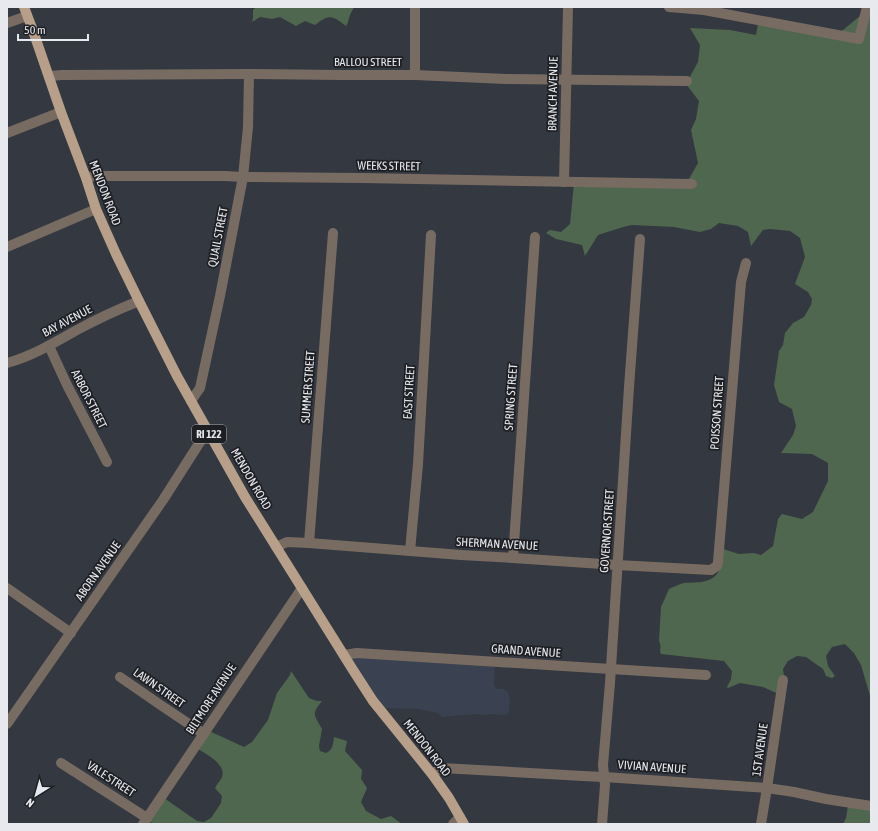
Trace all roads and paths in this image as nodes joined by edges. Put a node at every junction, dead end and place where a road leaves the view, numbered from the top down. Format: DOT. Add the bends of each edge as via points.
graph roads {
  1 [pos="415,7"];
  2 [pos="568,7"];
  3 [pos="669,7"];
  4 [pos="867,7"];
  5 [pos="25,12"];
  6 [pos="7,23"];
  7 [pos="249,74"];
  8 [pos="415,75"];
  9 [pos="49,76"];
  10 [pos="567,80"];
  11 [pos="687,81"];
  12 [pos="61,112"];
  13 [pos="7,133"];
  14 [pos="243,177"];
  15 [pos="86,178"];
  16 [pos="564,182"];
  17 [pos="692,184"];
  18 [pos="96,209"];
  19 [pos="333,233"];
  20 [pos="431,234"];
  21 [pos="535,237"];
  22 [pos="640,239"];
  23 [pos="7,247"];
  24 [pos="746,263"];
  25 [pos="139,301"];
  26 [pos="48,346"];
  27 [pos="7,363"];
  28 [pos="191,401"];
  29 [pos="208,432"];
  30 [pos="108,462"];
  31 [pos="309,543"];
  32 [pos="276,547"];
  33 [pos="410,551"];
  34 [pos="513,558"];
  35 [pos="617,565"];
  36 [pos="717,566"];
  37 [pos="7,588"];
  38 [pos="302,588"];
  39 [pos="71,633"];
  40 [pos="344,655"];
  41 [pos="610,670"];
  42 [pos="706,676"];
  43 [pos="120,677"];
  44 [pos="783,680"];
  45 [pos="9,719"];
  46 [pos="204,734"];
  47 [pos="61,763"];
  48 [pos="432,774"];
  49 [pos="604,777"];
  50 [pos="767,788"];
  51 [pos="871,806"];
  52 [pos="145,821"];
  53 [pos="459,822"];
  54 [pos="602,824"];
  55 [pos="761,824"];
  1 -- 8 [label="street"];
  2 -- 10 [label="street, BRANCH AVENUE"];
  3 -- 4 [label="street" via="704,10 859,39"];
  5 -- 6 [label="street"];
  5 -- 9 [label="main road, MENDON ROAD / RI 122"];
  7 -- 8 [label="street, BALLOU STREET"];
  7 -- 9 [label="street, BALLOU STREET"];
  7 -- 14 [label="street, QUAIL STREET" via="248,127"];
  8 -- 10 [label="street, BALLOU STREET"];
  9 -- 12 [label="main road, MENDON ROAD / RI 122"];
  10 -- 11 [label="street, BALLOU STREET"];
  10 -- 16 [label="street, BRANCH AVENUE"];
  12 -- 13 [label="street"];
  12 -- 15 [label="main road, MENDON ROAD / RI 122"];
  14 -- 15 [label="street, WEEKS STREET"];
  14 -- 16 [label="street, WEEKS STREET"];
  14 -- 28 [label="street, QUAIL STREET" via="200,388"];
  15 -- 18 [label="main road, MENDON ROAD / RI 122"];
  16 -- 17 [label="street, WEEKS STREET"];
  18 -- 23 [label="street"];
  18 -- 25 [label="main road, MENDON ROAD / RI 122"];
  19 -- 31 [label="street, SUMMER STREET"];
  20 -- 33 [label="street, EAST STREET" via="418,464"];
  21 -- 34 [label="street, SPRING STREET"];
  22 -- 35 [label="street, GOVERNOR STREET"];
  24 -- 36 [label="street, POISSON STREET" via="741,282"];
  25 -- 26 [label="street, BAY AVENUE" via="96,320"];
  25 -- 28 [label="main road, MENDON ROAD / RI 122"];
  26 -- 27 [label="street, BAY AVENUE"];
  26 -- 30 [label="street, ARBOR STREET"];
  28 -- 29 [label="main road, MENDON ROAD / RI 122"];
  29 -- 32 [label="main road, MENDON ROAD / RI 122"];
  29 -- 39 [label="street, ABORN AVENUE"];
  31 -- 32 [label="street, SHERMAN AVENUE" via="288,542"];
  31 -- 33 [label="street, SHERMAN AVENUE"];
  32 -- 38 [label="main road, MENDON ROAD / RI 122"];
  33 -- 34 [label="street, SHERMAN AVENUE"];
  34 -- 35 [label="street, SHERMAN AVENUE"];
  35 -- 36 [label="street, SHERMAN AVENUE" via="703,570 711,570"];
  35 -- 41 [label="street, GOVERNOR STREET"];
  37 -- 39 [label="street"];
  38 -- 40 [label="main road, MENDON ROAD / RI 122"];
  38 -- 46 [label="street, BILTMORE AVENUE"];
  39 -- 45 [label="street, ABORN AVENUE"];
  40 -- 41 [label="street, GRAND AVENUE" via="356,653"];
  40 -- 48 [label="main road, MENDON ROAD / RI 122" via="373,701"];
  41 -- 42 [label="street, GRAND AVENUE"];
  41 -- 49 [label="street, GOVERNOR STREET"];
  43 -- 46 [label="street, LAWN STREET"];
  44 -- 50 [label="street, 1ST AVENUE"];
  46 -- 52 [label="street, BILTMORE AVENUE"];
  47 -- 52 [label="street, VALE STREET"];
  48 -- 49 [label="street, VIVIAN AVENUE" via="442,768"];
  48 -- 53 [label="main road, MENDON ROAD / RI 122"];
  49 -- 50 [label="street, VIVIAN AVENUE"];
  49 -- 54 [label="street, GOVERNOR STREET"];
  50 -- 51 [label="street, VIVIAN AVENUE"];
  50 -- 55 [label="street, 1ST AVENUE"];
}
